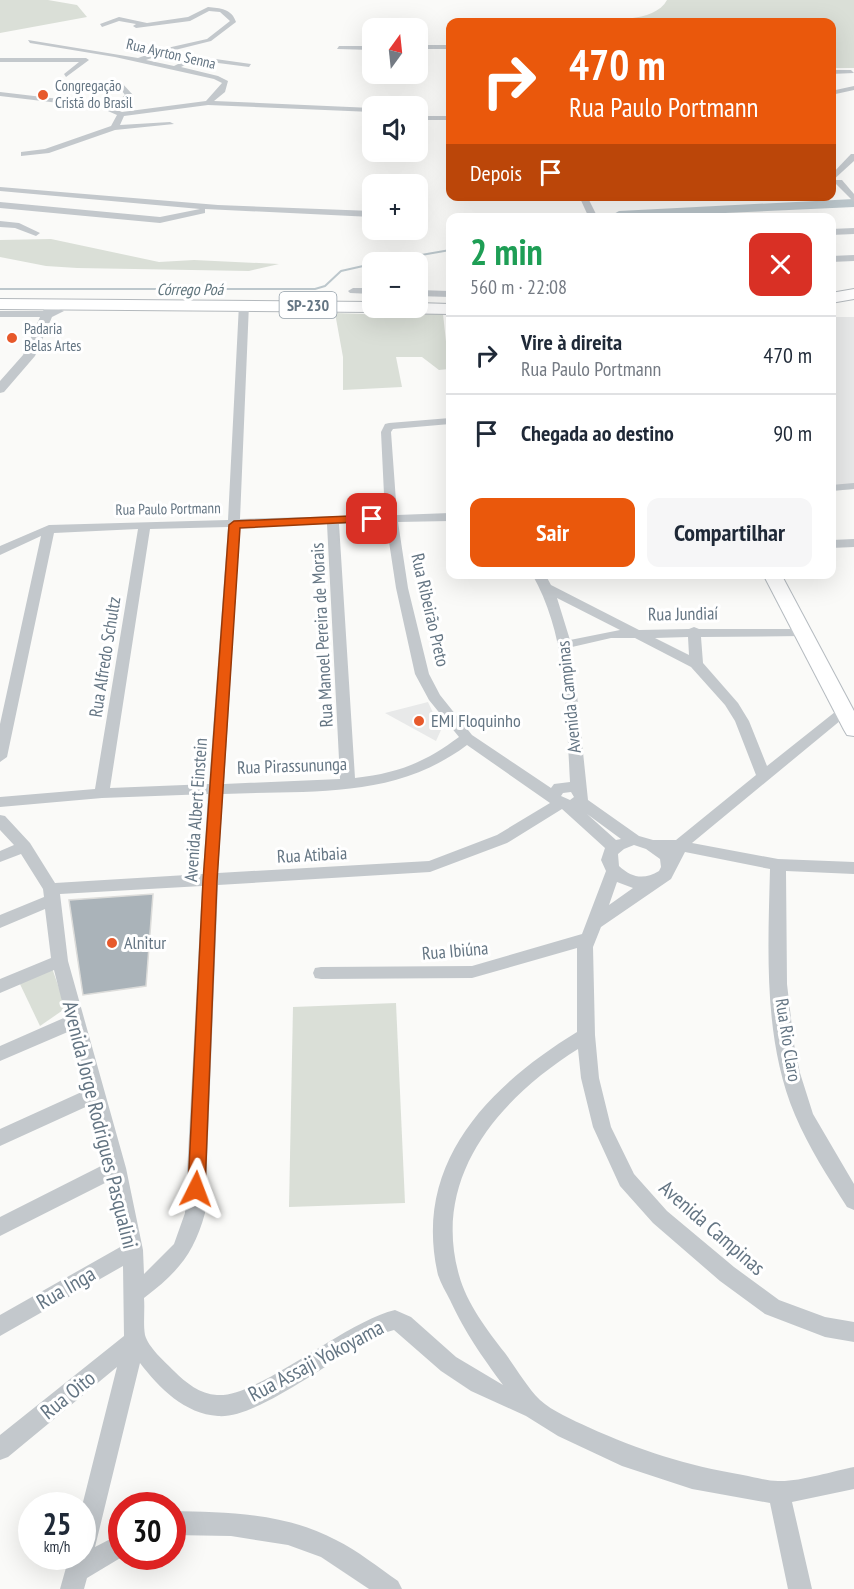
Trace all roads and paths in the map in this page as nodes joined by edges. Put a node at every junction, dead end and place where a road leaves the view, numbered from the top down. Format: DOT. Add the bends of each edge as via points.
graph roads {
  1 [pos="222,10"];
  2 [pos="210,20"];
  3 [pos="201,24"];
  4 [pos="102,25"];
  5 [pos="147,25"];
  6 [pos="193,25"];
  7 [pos="136,26"];
  8 [pos="70,37"];
  9 [pos="30,42"];
  10 [pos="99,43"];
  11 [pos="56,45"];
  12 [pos="428,47"];
  13 [pos="446,47"];
  14 [pos="339,48"];
  15 [pos="362,48"];
  16 [pos="86,50"];
  17 [pos="0,60"];
  18 [pos="138,60"];
  19 [pos="175,68"];
  20 [pos="836,72"];
  21 [pos="851,72"];
  22 [pos="66,75"];
  23 [pos="226,82"];
  24 [pos="121,84"];
  25 [pos="854,88"];
  26 [pos="836,92"];
  27 [pos="0,94"];
  28 [pos="208,103"];
  29 [pos="249,105"];
  30 [pos="113,109"];
  31 [pos="362,110"];
  32 [pos="428,112"];
  33 [pos="446,112"];
  34 [pos="121,114"];
  35 [pos="362,115"];
  36 [pos="428,118"];
  37 [pos="446,118"];
  38 [pos="170,124"];
  39 [pos="114,128"];
  40 [pos="24,154"];
  41 [pos="854,156"];
  42 [pos="836,178"];
  43 [pos="836,181"];
  44 [pos="852,181"];
  45 [pos="836,183"];
  46 [pos="0,189"];
  47 [pos="854,200"];
  48 [pos="587,201"];
  49 [pos="0,205"];
  50 [pos="218,208"];
  51 [pos="597,213"];
  52 [pos="362,214"];
  53 [pos="0,224"];
  54 [pos="854,231"];
  55 [pos="836,232"];
  56 [pos="36,233"];
  57 [pos="854,258"];
  58 [pos="836,259"];
  59 [pos="353,291"];
  60 [pos="362,292"];
  61 [pos="362,293"];
  62 [pos="428,293"];
  63 [pos="446,294"];
  64 [pos="854,294"];
  65 [pos="836,296"];
  66 [pos="836,298"];
  67 [pos="0,299"];
  68 [pos="362,300"];
  69 [pos="428,300"];
  70 [pos="854,300"];
  71 [pos="446,301"];
  72 [pos="0,304"];
  73 [pos="244,304"];
  74 [pos="62,305"];
  75 [pos="362,307"];
  76 [pos="836,307"];
  77 [pos="854,307"];
  78 [pos="428,309"];
  79 [pos="446,309"];
  80 [pos="0,314"];
  81 [pos="0,389"];
  82 [pos="446,421"];
  83 [pos="854,486"];
  84 [pos="836,488"];
  85 [pos="446,517"];
  86 [pos="392,518"];
  87 [pos="333,519"];
  88 [pos="234,525"];
  89 [pos="144,527"];
  90 [pos="50,530"];
  91 [pos="854,543"];
  92 [pos="836,544"];
  93 [pos="0,551"];
  94 [pos="542,579"];
  95 [pos="775,579"];
  96 [pos="548,588"];
  97 [pos="694,631"];
  98 [pos="635,632"];
  99 [pos="803,632"];
  100 [pos="565,645"];
  101 [pos="696,664"];
  102 [pos="844,711"];
  103 [pos="854,730"];
  104 [pos="467,738"];
  105 [pos="0,757"];
  106 [pos="763,775"];
  107 [pos="348,784"];
  108 [pos="217,789"];
  109 [pos="102,793"];
  110 [pos="568,799"];
  111 [pos="0,802"];
  112 [pos="0,820"];
  113 [pos="633,840"];
  114 [pos="655,845"];
  115 [pos="680,846"];
  116 [pos="24,847"];
  117 [pos="614,847"];
  118 [pos="0,857"];
  119 [pos="778,865"];
  120 [pos="669,868"];
  121 [pos="854,868"];
  122 [pos="613,872"];
  123 [pos="210,881"];
  124 [pos="654,881"];
  125 [pos="52,894"];
  126 [pos="0,922"];
  127 [pos="592,930"];
  128 [pos="60,961"];
  129 [pos="321,973"];
  130 [pos="0,987"];
  131 [pos="75,1021"];
  132 [pos="586,1035"];
  133 [pos="0,1054"];
  134 [pos="94,1095"];
  135 [pos="0,1138"];
  136 [pos="116,1168"];
  137 [pos="854,1201"];
  138 [pos="0,1227"];
  139 [pos="133,1250"];
  140 [pos="134,1294"];
  141 [pos="0,1326"];
  142 [pos="854,1332"];
  143 [pos="135,1340"];
  144 [pos="533,1408"];
  145 [pos="0,1449"];
  146 [pos="854,1478"];
  147 [pos="779,1493"];
  148 [pos="96,1495"];
  149 [pos="186,1523"];
  150 [pos="390,1589"];
  151 [pos="800,1589"];
  1 -- 2 [label="street"];
  1 -- 5 [label="street" via="208,9 190,19"];
  1 -- 18 [label="street" via="233,22 215,37"];
  3 -- 6 [label="street"];
  4 -- 5 [label="street" via="119,19"];
  5 -- 7 [label="street"];
  8 -- 11 [label="street"];
  9 -- 11 [label="street, Rua Ayrton Senna"];
  10 -- 16 [label="street"];
  11 -- 16 [label="street, Rua Ayrton Senna"];
  12 -- 13 [label="street"];
  14 -- 15 [label="street"];
  16 -- 18 [label="street, Rua Ayrton Senna"];
  17 -- 22 [label="street" via="86,60"];
  18 -- 19 [label="street, Rua Ayrton Senna"];
  19 -- 23 [label="street, Rua Ayrton Senna"];
  19 -- 23 [label="street" via="194,58 246,67"];
  20 -- 21 [label="street"];
  23 -- 28 [label="street, Rua Ayrton Senna"];
  24 -- 30 [label="street" via="129,95"];
  25 -- 26 [label="street"];
  27 -- 30 [label="street"];
  28 -- 29 [label="street"];
  28 -- 34 [label="street"];
  29 -- 31 [label="street"];
  29 -- 35 [label="street"];
  30 -- 34 [label="street"];
  32 -- 33 [label="street"];
  34 -- 39 [label="street"];
  36 -- 37 [label="street"];
  38 -- 39 [label="street"];
  39 -- 40 [label="street" via="46,152"];
  41 -- 42 [label="street"];
  43 -- 44 [label="street"];
  45 -- 47 [label="street"];
  46 -- 50 [label="street"];
  48 -- 51 [label="street"];
  49 -- 50 [label="street" via="160,220"];
  50 -- 52 [label="street"];
  53 -- 56 [label="street"];
  54 -- 55 [label="street"];
  57 -- 58 [label="street"];
  59 -- 60 [label="street"];
  61 -- 74 [label="highway" via="98,292"];
  62 -- 63 [label="street"];
  64 -- 65 [label="highway"];
  66 -- 70 [label="highway"];
  67 -- 74 [label="highway, SP-230"];
  68 -- 74 [label="highway, SP-230"];
  69 -- 71 [label="highway"];
  72 -- 74 [label="highway, SP-230"];
  73 -- 74 [label="highway, SP-230"];
  73 -- 75 [label="highway, SP-230"];
  73 -- 88 [label="street, Avenida Albert Einstein"];
  74 -- 80 [label="street"];
  74 -- 81 [label="street" via="30,356"];
  76 -- 77 [label="highway"];
  78 -- 79 [label="highway"];
  82 -- 86 [label="street, Rua Ribeirão Preto" via="389,426 386,432"];
  83 -- 84 [label="street"];
  85 -- 86 [label="street, Rua Paulo Portmann"];
  86 -- 87 [label="street, Rua Paulo Portmann"];
  86 -- 104 [label="street, Rua Ribeirão Preto" via="418,661 435,696"];
  87 -- 88 [label="street, Rua Paulo Portmann"];
  87 -- 107 [label="street, Rua Manoel Pereira de Morais"];
  88 -- 89 [label="street, Rua Paulo Portmann"];
  88 -- 108 [label="street, Avenida Albert Einstein"];
  89 -- 90 [label="street, Rua Paulo Portmann"];
  89 -- 109 [label="street, Rua Alfredo Schultz"];
  90 -- 93 [label="street, Rua Paulo Portmann"];
  90 -- 105 [label="street"];
  91 -- 92 [label="street"];
  94 -- 96 [label="street, Avenida Campinas"];
  95 -- 99 [label="main road"];
  96 -- 98 [label="street"];
  96 -- 100 [label="street, Avenida Campinas"];
  97 -- 98 [label="street, Rua Jundiaí"];
  97 -- 99 [label="street, Rua Jundiaí"];
  97 -- 101 [label="street"];
  98 -- 100 [label="street, Rua Jundiaí" via="596,636"];
  98 -- 101 [label="street"];
  99 -- 102 [label="main road"];
  100 -- 110 [label="street, Avenida Campinas"];
  101 -- 106 [label="street" via="742,721"];
  102 -- 103 [label="main road"];
  102 -- 106 [label="street"];
  104 -- 107 [label="street, Rua Pirassununga" via="413,773"];
  104 -- 110 [label="street, Rua Ribeirão Preto" via="508,768"];
  106 -- 115 [label="street"];
  107 -- 108 [label="street, Rua Pirassununga"];
  108 -- 109 [label="street, Rua Pirassununga"];
  108 -- 123 [label="street, Avenida Albert Einstein"];
  109 -- 111 [label="street, Rua Pirassununga"];
  110 -- 113 [label="street"];
  110 -- 117 [label="street"];
  110 -- 123 [label="street, Rua Atibaia" via="501,839 430,866"];
  112 -- 116 [label="street, Avenida Jorge Rodrigues Pasqualini"];
  113 -- 114 [label="street"];
  113 -- 117 [label="street"];
  114 -- 115 [label="street"];
  114 -- 120 [label="street" via="669,859"];
  115 -- 119 [label="street"];
  115 -- 120 [label="street"];
  116 -- 118 [label="street"];
  116 -- 125 [label="street, Avenida Jorge Rodrigues Pasqualini"];
  117 -- 122 [label="street" via="608,855"];
  119 -- 121 [label="street"];
  119 -- 137 [label="street, Rua Rio Claro" via="777,955 793,1081 808,1124"];
  120 -- 124 [label="street"];
  122 -- 124 [label="street" via="632,882"];
  122 -- 127 [label="street, Avenida Campinas"];
  123 -- 125 [label="street, Rua Atibaia"];
  123 -- 140 [label="street, Avenida Albert Einstein" via="195,1213 191,1234 180,1255"];
  124 -- 127 [label="street"];
  125 -- 126 [label="street"];
  125 -- 128 [label="street, Avenida Jorge Rodrigues Pasqualini"];
  127 -- 129 [label="street, Rua Ibiúna" via="472,972"];
  127 -- 132 [label="street, Avenida Campinas" via="585,955"];
  128 -- 130 [label="street"];
  128 -- 131 [label="street, Avenida Jorge Rodrigues Pasqualini"];
  131 -- 133 [label="street"];
  131 -- 134 [label="street, Avenida Jorge Rodrigues Pasqualini"];
  132 -- 142 [label="street, Avenida Campinas" via="590,1078 602,1127 627,1180 660,1217 772,1307 825,1327"];
  132 -- 144 [label="street" via="544,1061 502,1098 455,1166 446,1196 442,1234 449,1277 474,1329"];
  134 -- 135 [label="street"];
  134 -- 136 [label="street, Avenida Jorge Rodrigues Pasqualini"];
  136 -- 138 [label="street"];
  136 -- 139 [label="street, Avenida Jorge Rodrigues Pasqualini"];
  139 -- 140 [label="street, Avenida Jorge Rodrigues Pasqualini"];
  139 -- 141 [label="street, Rua Inga"];
  140 -- 143 [label="street, Avenida Jorge Rodrigues Pasqualini"];
  143 -- 144 [label="street, Rua Assaji Yokoyama" via="158,1372 189,1397 218,1406 262,1391 363,1333 396,1320 453,1370 487,1390"];
  143 -- 145 [label="street, Rua Oito"];
  143 -- 148 [label="street, Avenida Jorge Rodrigues Pasqualini"];
  144 -- 147 [label="street" via="566,1428 656,1468 727,1486"];
  146 -- 147 [label="street"];
  147 -- 151 [label="street"];
  149 -- 150 [label="street" via="231,1524 288,1533 328,1548"];
}
